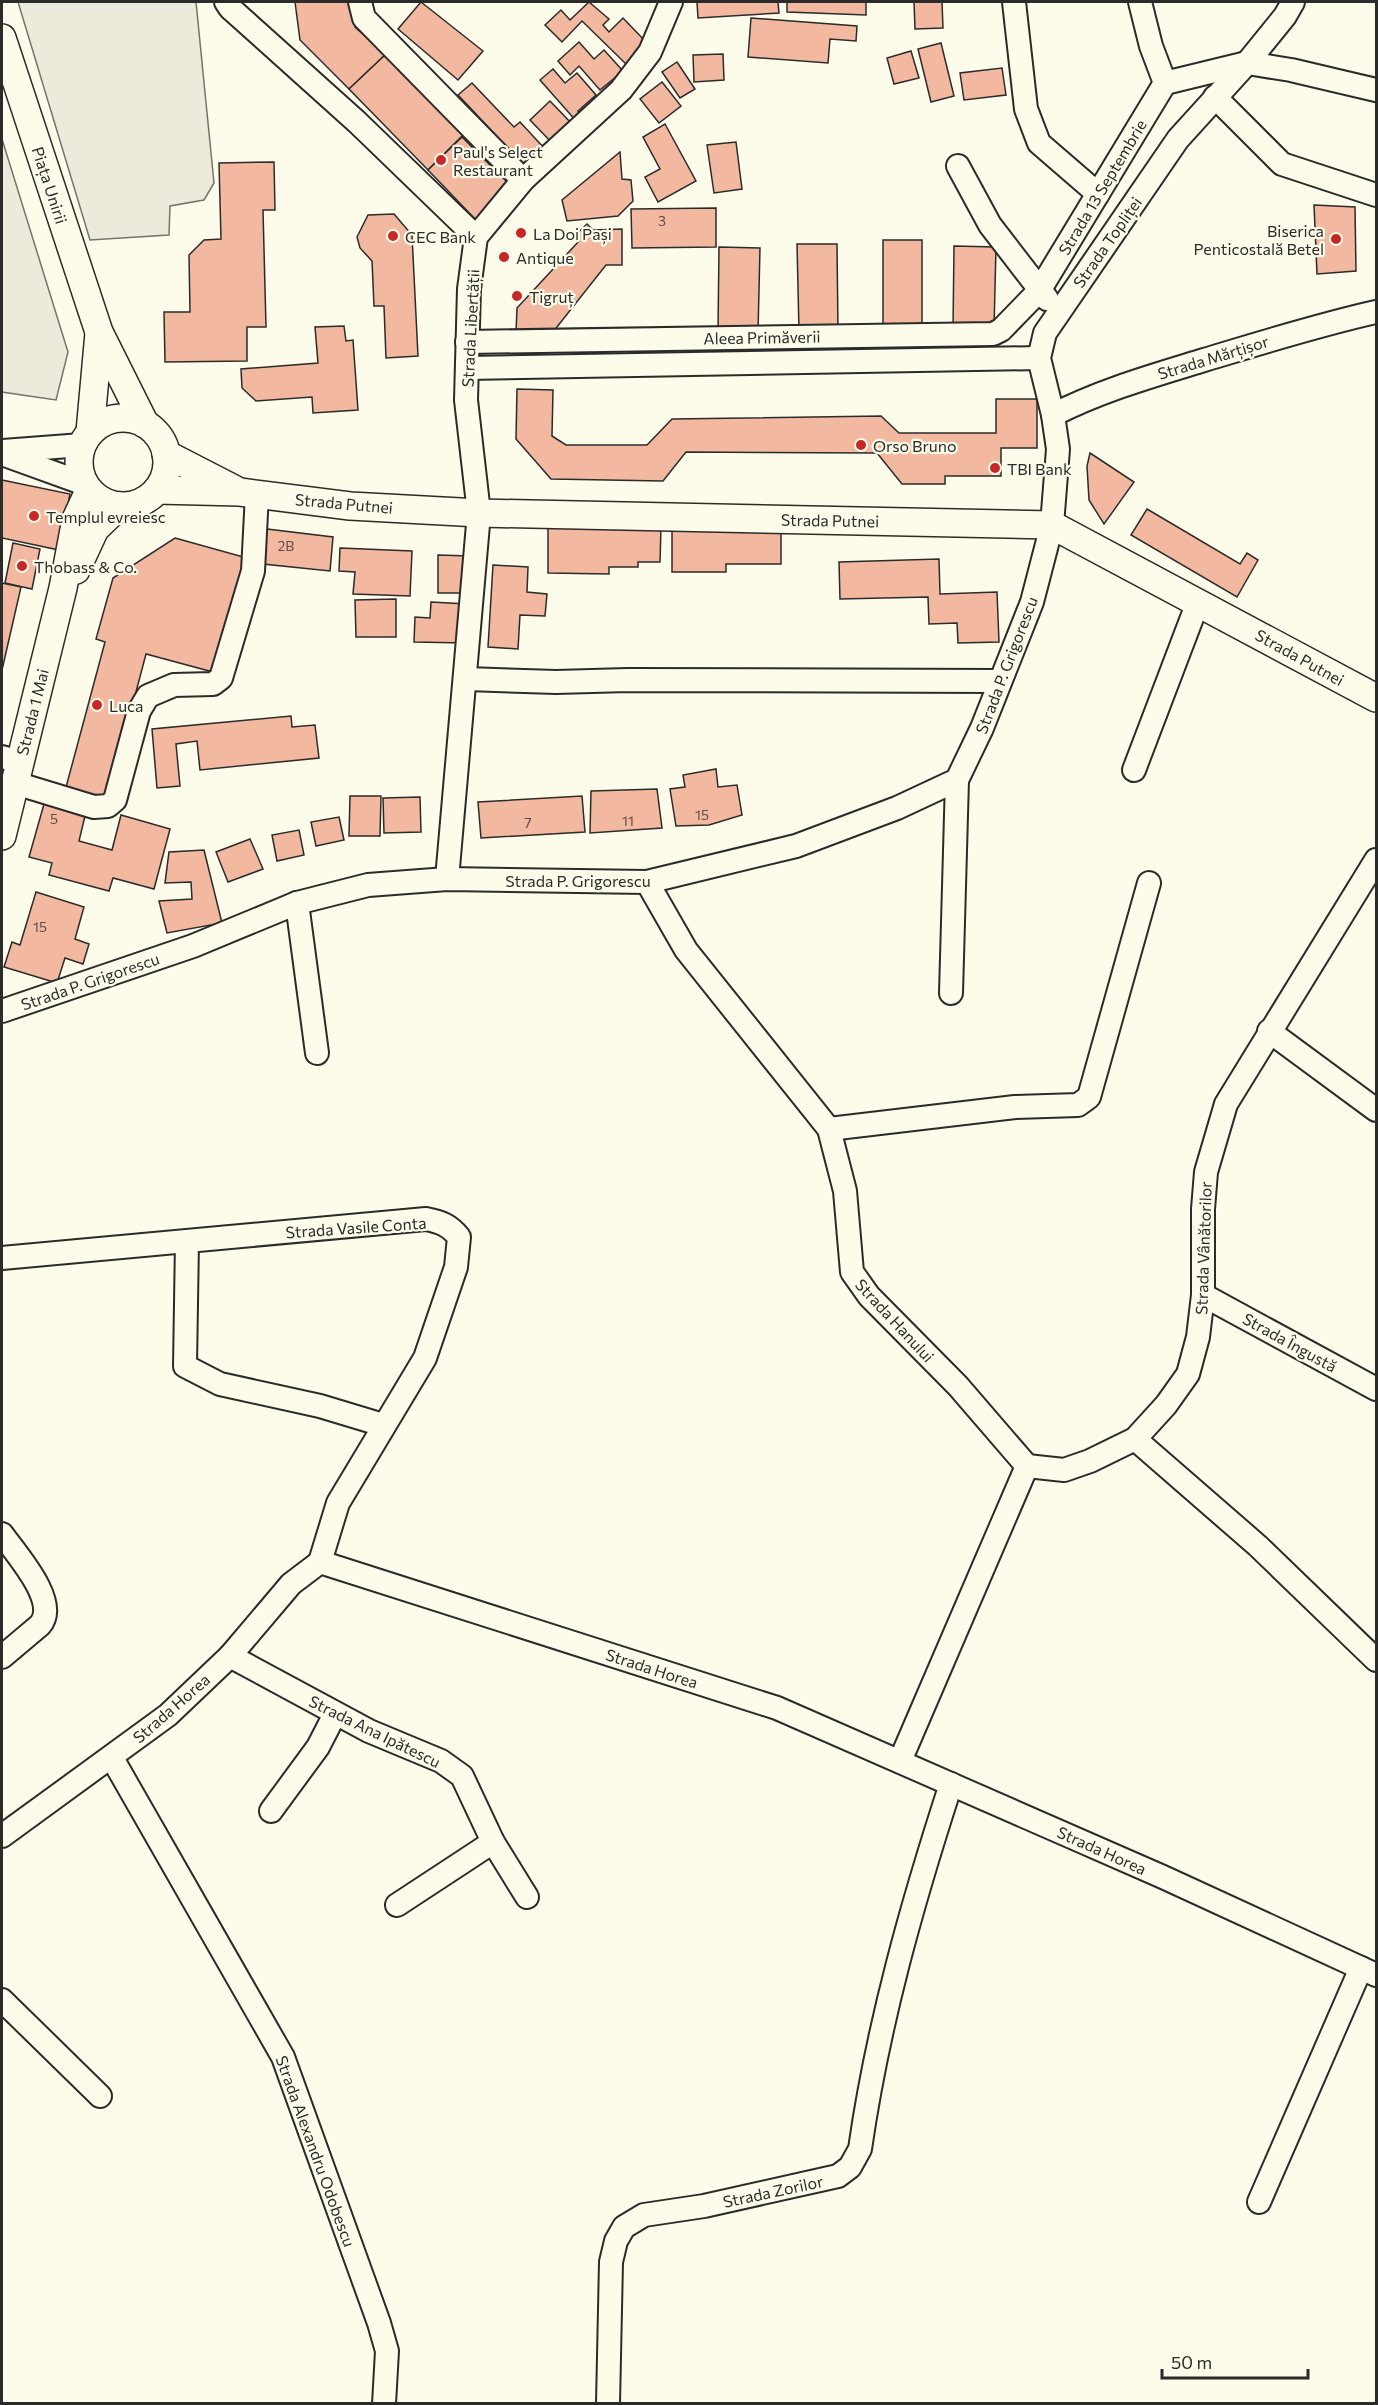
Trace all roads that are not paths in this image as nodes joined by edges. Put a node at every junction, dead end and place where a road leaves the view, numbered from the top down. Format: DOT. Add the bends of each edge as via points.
graph roads {
  1 [pos="226,2"];
  2 [pos="360,2"];
  3 [pos="671,2"];
  4 [pos="1014,2"];
  5 [pos="1140,2"];
  6 [pos="1293,2"];
  7 [pos="2,38"];
  8 [pos="1247,63"];
  9 [pos="1165,83"];
  10 [pos="1377,90"];
  11 [pos="1215,97"];
  12 [pos="958,166"];
  13 [pos="523,180"];
  14 [pos="1098,194"];
  15 [pos="1377,195"];
  16 [pos="476,237"];
  17 [pos="1039,291"];
  18 [pos="1058,312"];
  19 [pos="1377,312"];
  20 [pos="99,332"];
  21 [pos="467,342"];
  22 [pos="1039,358"];
  23 [pos="467,368"];
  24 [pos="1053,415"];
  25 [pos="145,424"];
  26 [pos="86,438"];
  27 [pos="2,452"];
  28 [pos="166,454"];
  29 [pos="87,488"];
  30 [pos="156,490"];
  31 [pos="249,493"];
  32 [pos="119,506"];
  33 [pos="479,513"];
  34 [pos="1052,525"];
  35 [pos="63,588"];
  36 [pos="1198,602"];
  37 [pos="466,679"];
  38 [pos="1000,681"];
  39 [pos="1377,699"];
  40 [pos="12,767"];
  41 [pos="1134,770"];
  42 [pos="957,780"];
  43 [pos="2,836"];
  44 [pos="1377,860"];
  45 [pos="447,879"];
  46 [pos="647,882"];
  47 [pos="1149,883"];
  48 [pos="297,903"];
  49 [pos="951,993"];
  50 [pos="2,1011"];
  51 [pos="1269,1031"];
  52 [pos="317,1053"];
  53 [pos="1377,1110"];
  54 [pos="829,1129"];
  55 [pos="187,1240"];
  56 [pos="2,1258"];
  57 [pos="1203,1294"];
  58 [pos="1377,1389"];
  59 [pos="383,1425"];
  60 [pos="1135,1439"];
  61 [pos="1027,1466"];
  62 [pos="2,1534"];
  63 [pos="320,1562"];
  64 [pos="230,1656"];
  65 [pos="2,1657"];
  66 [pos="1377,1660"];
  67 [pos="335,1714"];
  68 [pos="112,1758"];
  69 [pos="900,1761"];
  70 [pos="951,1784"];
  71 [pos="271,1811"];
  72 [pos="2,1836"];
  73 [pos="493,1842"];
  74 [pos="527,1897"];
  75 [pos="397,1905"];
  76 [pos="1369,1972"];
  77 [pos="2,2000"];
  78 [pos="100,2096"];
  79 [pos="1259,2202"];
  80 [pos="384,2403"];
  81 [pos="608,2403"];
  1 -- 16 [label="street"];
  2 -- 13 [label="street" via="364,18"];
  3 -- 13 [label="street" via="650,52 621,90"];
  4 -- 14 [label="street" via="1026,109 1039,143"];
  5 -- 9 [label="street"];
  6 -- 8 [label="street, Strada Topliței"];
  7 -- 20 [label="main road, Piața Unirii"];
  8 -- 9 [label="street"];
  8 -- 10 [label="street"];
  8 -- 11 [label="street, Strada Topliței"];
  9 -- 14 [label="street, Strada 13 Septembrie"];
  11 -- 15 [label="street" via="1282,164"];
  11 -- 18 [label="street, Strada Topliței" via="1178,139"];
  12 -- 17 [label="street" via="990,225"];
  13 -- 16 [label="street"];
  14 -- 17 [label="street, Strada 13 Septembrie"];
  16 -- 21 [label="street, Strada Libertății"];
  17 -- 18 [label="street"];
  17 -- 21 [label="street, Aleea Primăverii" via="993,334"];
  18 -- 22 [label="street, Strada Topliței" via="1045,333"];
  19 -- 24 [label="street, Strada Mărțișor" via="1298,331 1128,383"];
  20 -- 25 [label="main road, Piața Unirii"];
  20 -- 26 [label="main road, Piața Unirii"];
  21 -- 23 [label="street, Strada Libertății"];
  22 -- 23 [label="street, Aleea Primăverii"];
  22 -- 24 [label="street, Strada Topliței"];
  23 -- 33 [label="street, Strada Libertății" via="466,400"];
  24 -- 34 [label="street, Strada Topliței" via="1058,449"];
  25 -- 26 [label="main road" via="116,418 102,423"];
  25 -- 28 [label="main road" via="162,442"];
  26 -- 27 [label="street"];
  26 -- 29 [label="main road" via="78,458"];
  27 -- 29 [label="street"];
  28 -- 30 [label="main road" via="163,479"];
  28 -- 31 [label="main road, Strada Putnei"];
  29 -- 32 [label="main road" via="106,503"];
  29 -- 35 [label="main road, Strada 1 Mai" via="76,519"];
  30 -- 31 [label="main road, Strada Putnei"];
  30 -- 32 [label="main road" via="135,505"];
  31 -- 33 [label="main road, Strada Putnei" via="350,506"];
  31 -- 40 [label="street" via="253,571 221,678 213,684 174,685 148,696 139,711 115,800 108,806 94,807"];
  32 -- 35 [label="main road, Strada 1 Mai" via="95,529 74,575"];
  33 -- 34 [label="main road, Strada Putnei"];
  33 -- 37 [label="street, Strada Libertății"];
  34 -- 36 [label="main road, Strada Putnei"];
  34 -- 38 [label="street, Strada P. Grigorescu" via="1032,602"];
  35 -- 40 [label="main road, Strada 1 Mai"];
  36 -- 39 [label="main road, Strada Putnei"];
  36 -- 41 [label="street"];
  37 -- 38 [label="street"];
  37 -- 45 [label="street, Strada Libertății"];
  38 -- 42 [label="street, Strada P. Grigorescu"];
  40 -- 43 [label="main road, Strada 1 Mai"];
  42 -- 46 [label="street, Strada P. Grigorescu" via="796,846"];
  42 -- 49 [label="street"];
  44 -- 51 [label="street, Strada Vânătorilor"];
  45 -- 46 [label="street, Strada P. Grigorescu"];
  45 -- 48 [label="street, Strada P. Grigorescu" via="368,885"];
  46 -- 54 [label="street, Strada Hanului" via="686,950"];
  47 -- 54 [label="street" via="1089,1097 1078,1105 1016,1107"];
  48 -- 50 [label="street, Strada P. Grigorescu" via="193,946"];
  48 -- 52 [label="street"];
  51 -- 53 [label="street"];
  51 -- 57 [label="street, Strada Vânătorilor" via="1226,1104 1206,1172"];
  54 -- 61 [label="street, Strada Hanului" via="845,1191 852,1272 869,1296 958,1386"];
  55 -- 56 [label="street, Strada Vasile Conta"];
  55 -- 59 [label="street" via="185,1366 220,1384 320,1406"];
  55 -- 59 [label="street, Strada Vasile Conta" via="426,1219 452,1228 459,1237 456,1267 424,1358"];
  57 -- 58 [label="street, Strada Îngustă"];
  57 -- 60 [label="street, Strada Vânătorilor" via="1188,1374"];
  59 -- 63 [label="street, Strada Vasile Conta" via="338,1503"];
  60 -- 61 [label="street, Strada Vânătorilor" via="1064,1470"];
  60 -- 66 [label="street" via="1258,1546"];
  61 -- 69 [label="street"];
  62 -- 65 [label="street" via="36,1583 47,1609 40,1625"];
  63 -- 64 [label="street, Strada Horea" via="291,1584"];
  63 -- 69 [label="street, Strada Horea" via="777,1708"];
  64 -- 67 [label="street, Strada Ana Ipătescu"];
  64 -- 68 [label="street, Strada Horea" via="168,1715"];
  67 -- 71 [label="street" via="318,1747"];
  67 -- 73 [label="street, Strada Ana Ipătescu" via="441,1761 462,1776"];
  68 -- 72 [label="street, Strada Horea"];
  68 -- 80 [label="street, Strada Alexandru Odobescu" via="283,2057 379,2323 387,2351"];
  69 -- 70 [label="street, Strada Horea"];
  70 -- 76 [label="street, Strada Horea"];
  70 -- 81 [label="street, Strada Zorilor" via="911,1907 886,2004 860,2149 850,2167 838,2176 705,2206 644,2215 624,2227 610,2262"];
  73 -- 74 [label="street, Strada Ana Ipătescu"];
  73 -- 75 [label="street"];
  76 -- 79 [label="street, Strada Horea"];
  77 -- 78 [label="street"];
}
